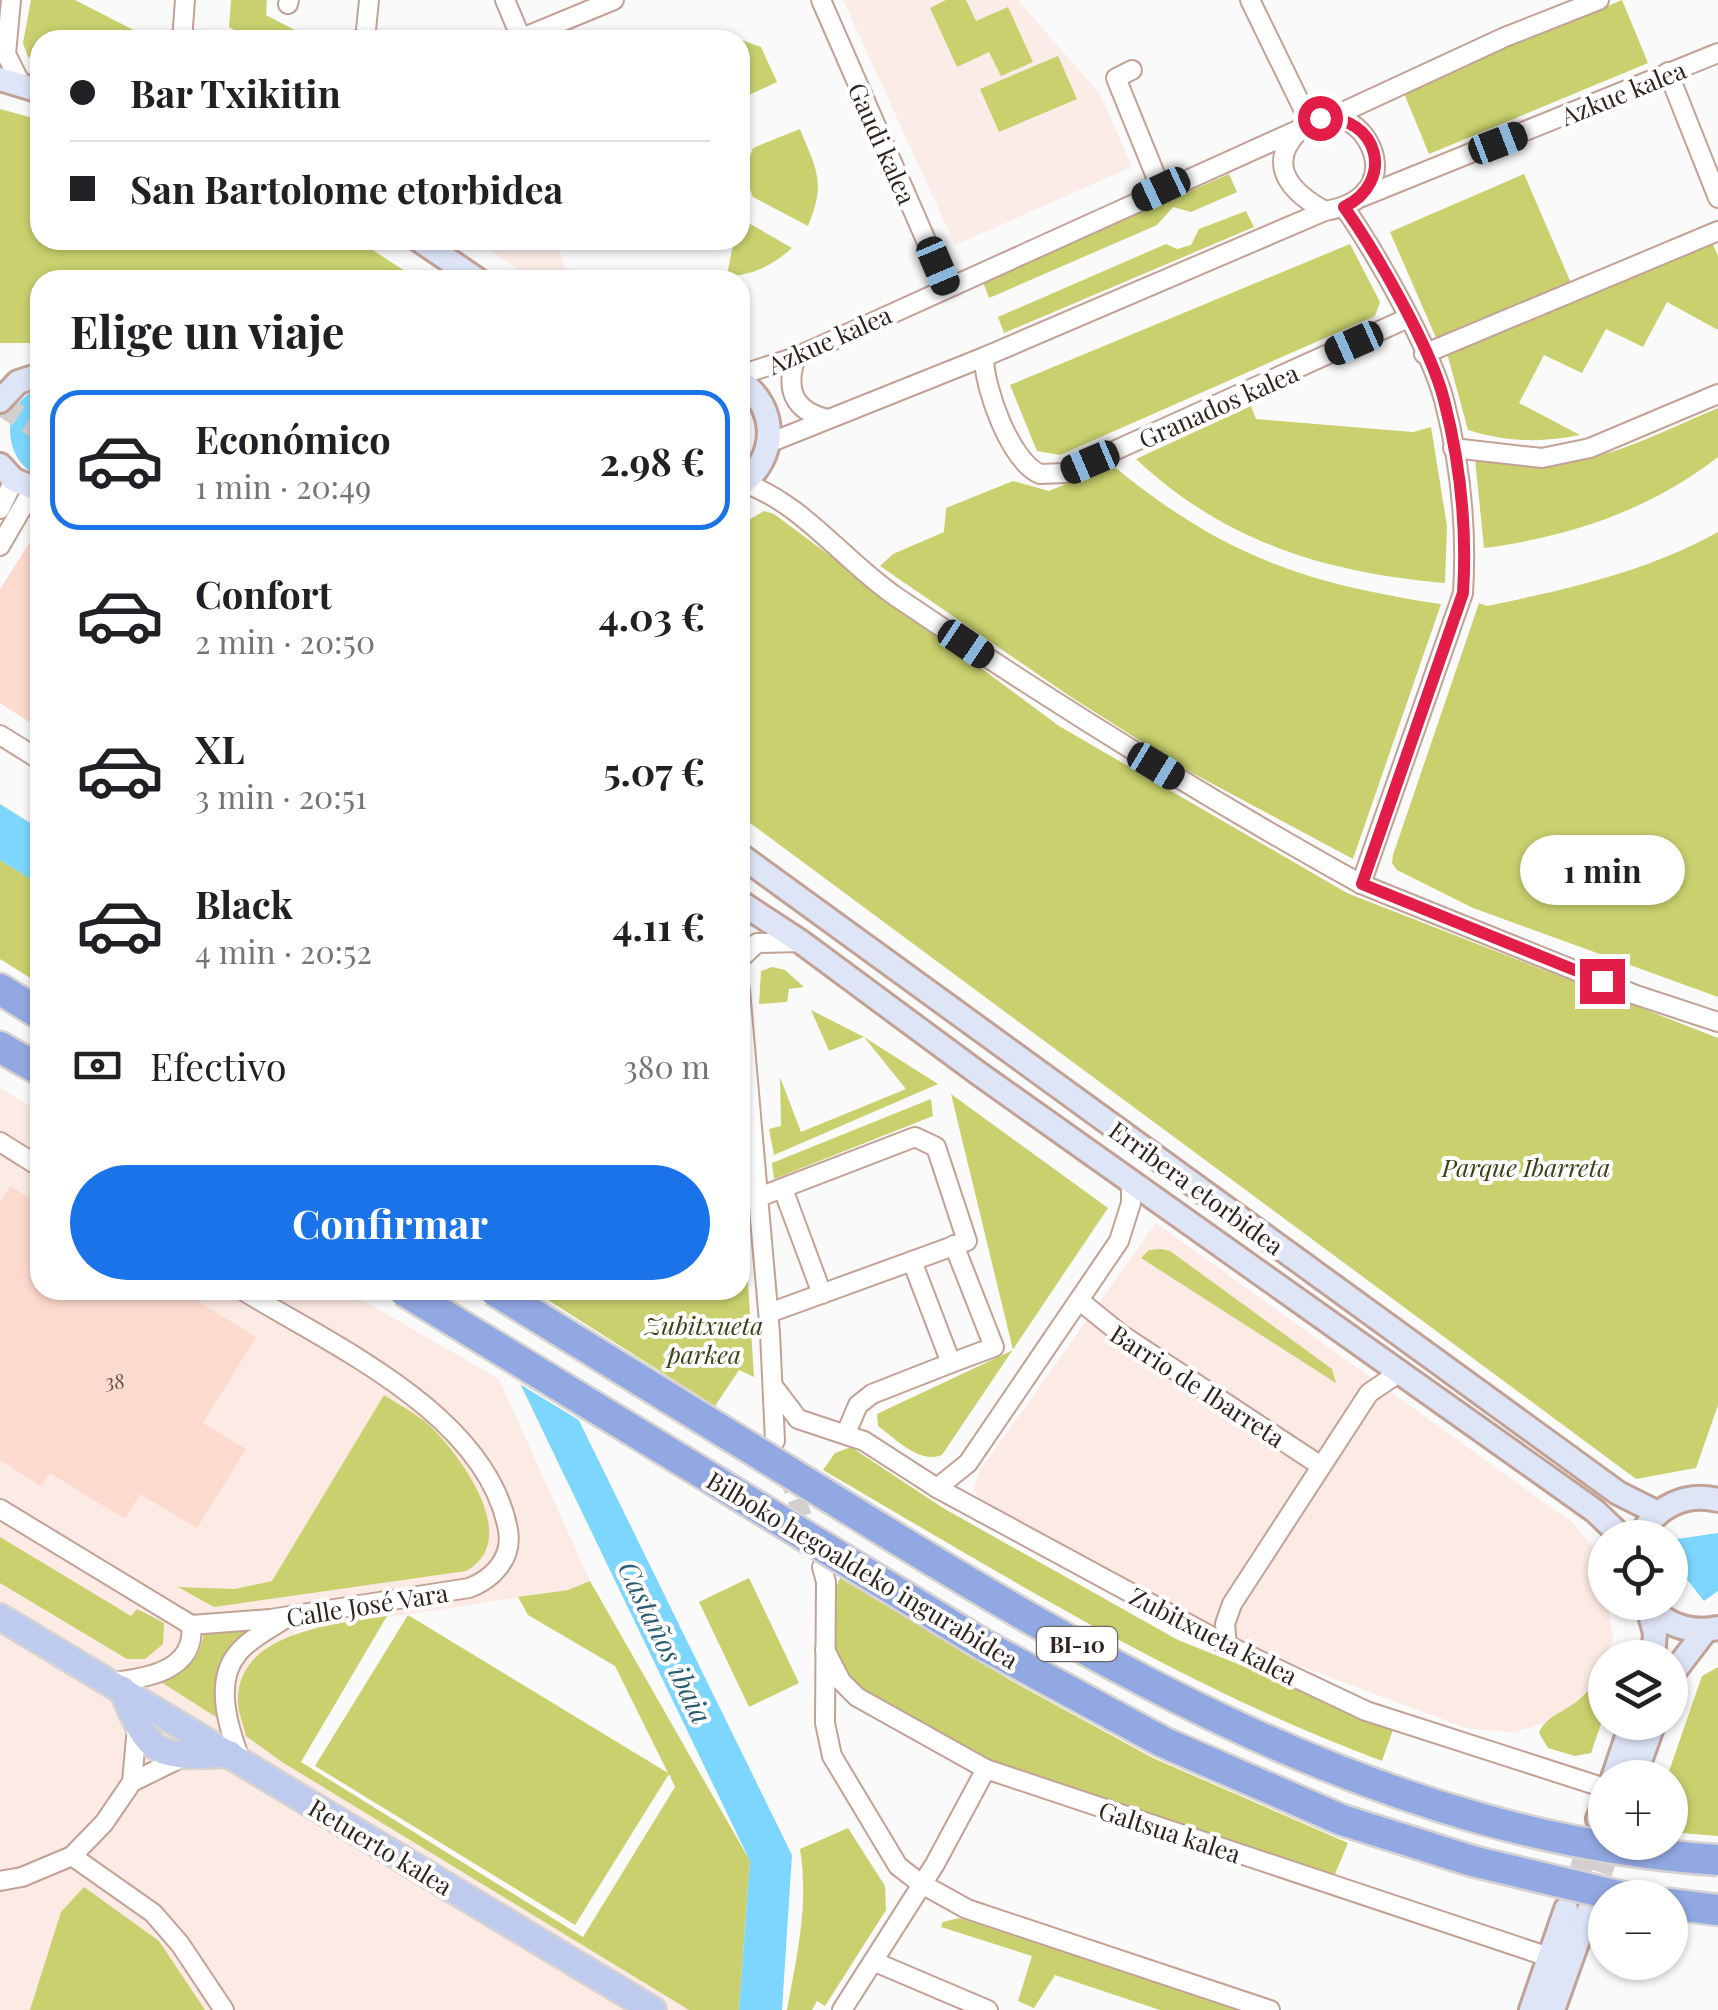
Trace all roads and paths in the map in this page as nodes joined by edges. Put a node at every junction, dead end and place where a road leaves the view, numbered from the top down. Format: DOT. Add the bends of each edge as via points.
graph roads {
  1 [pos="11,0"];
  2 [pos="185,0"];
  3 [pos="368,0"];
  4 [pos="506,0"];
  5 [pos="614,0"];
  6 [pos="821,0"];
  7 [pos="1599,0"];
  8 [pos="1253,1"];
  9 [pos="1561,7"];
  10 [pos="571,9"];
  11 [pos="183,30"];
  12 [pos="366,30"];
  13 [pos="516,30"];
  14 [pos="535,30"];
  15 [pos="1718,53"];
  16 [pos="1132,70"];
  17 [pos="1668,72"];
  18 [pos="21,85"];
  19 [pos="1332,118"];
  20 [pos="1305,126"];
  21 [pos="1161,189"];
  22 [pos="1362,197"];
  23 [pos="1718,198"];
  24 [pos="1344,207"];
  25 [pos="1325,210"];
  26 [pos="1718,231"];
  27 [pos="434,250"];
  28 [pos="463,270"];
  29 [pos="946,286"];
  30 [pos="1408,318"];
  31 [pos="1424,354"];
  32 [pos="796,357"];
  33 [pos="984,357"];
  34 [pos="750,374"];
  35 [pos="19,375"];
  36 [pos="750,389"];
  37 [pos="1718,394"];
  38 [pos="0,401"];
  39 [pos="828,420"];
  40 [pos="769,443"];
  41 [pos="1454,448"];
  42 [pos="750,477"];
  43 [pos="22,481"];
  44 [pos="750,486"];
  45 [pos="0,509"];
  46 [pos="0,546"];
  47 [pos="0,735"];
  48 [pos="30,754"];
  49 [pos="750,862"];
  50 [pos="1362,884"];
  51 [pos="750,905"];
  52 [pos="801,942"];
  53 [pos="750,950"];
  54 [pos="0,989"];
  55 [pos="30,1008"];
  56 [pos="1718,1022"];
  57 [pos="0,1046"];
  58 [pos="30,1064"];
  59 [pos="0,1142"];
  60 [pos="30,1160"];
  61 [pos="1131,1182"];
  62 [pos="784,1189"];
  63 [pos="750,1196"];
  64 [pos="750,1202"];
  65 [pos="954,1245"];
  66 [pos="912,1262"];
  67 [pos="822,1294"];
  68 [pos="258,1300"];
  69 [pos="419,1300"];
  70 [pos="510,1300"];
  71 [pos="1080,1301"];
  72 [pos="768,1313"];
  73 [pos="951,1363"];
  74 [pos="1400,1372"];
  75 [pos="773,1386"];
  76 [pos="798,1419"];
  77 [pos="846,1433"];
  78 [pos="968,1463"];
  79 [pos="1320,1466"];
  80 [pos="938,1488"];
  81 [pos="1715,1492"];
  82 [pos="962,1501"];
  83 [pos="0,1508"];
  84 [pos="1658,1513"];
  85 [pos="1604,1520"];
  86 [pos="1653,1520"];
  87 [pos="822,1567"];
  88 [pos="1228,1611"];
  89 [pos="290,1616"];
  90 [pos="0,1617"];
  91 [pos="1667,1620"];
  92 [pos="190,1626"];
  93 [pos="1191,1626"];
  94 [pos="1712,1629"];
  95 [pos="1226,1645"];
  96 [pos="825,1650"];
  97 [pos="1688,1656"];
  98 [pos="116,1686"];
  99 [pos="856,1698"];
  100 [pos="824,1722"];
  101 [pos="137,1727"];
  102 [pos="183,1757"];
  103 [pos="235,1758"];
  104 [pos="986,1770"];
  105 [pos="132,1782"];
  106 [pos="1588,1782"];
  107 [pos="72,1856"];
  108 [pos="1718,1860"];
  109 [pos="0,1880"];
  110 [pos="920,1883"];
  111 [pos="1588,1889"];
  112 [pos="1688,1906"];
  113 [pos="1718,1910"];
  114 [pos="1549,1957"];
  115 [pos="876,1962"];
  116 [pos="224,2010"];
  117 [pos="653,2010"];
  118 [pos="842,2010"];
  119 [pos="988,2010"];
  120 [pos="1270,2010"];
  121 [pos="1531,2010"];
  122 [pos="1553,2010"];
  1 -- 18 [label="street" via="6,54"];
  2 -- 11 [label="street"];
  3 -- 12 [label="street"];
  4 -- 13 [label="street"];
  5 -- 10 [label="street"];
  6 -- 29 [label="street, Gaudi kalea"];
  7 -- 9 [label="street"];
  8 -- 20 [label="street"];
  9 -- 19 [label="street"];
  10 -- 14 [label="street"];
  15 -- 17 [label="street, Azkue kalea"];
  16 -- 21 [label="street" via="1116,78"];
  17 -- 22 [label="street, Azkue kalea"];
  17 -- 23 [label="street"];
  19 -- 20 [label="street"];
  19 -- 22 [label="street" via="1346,120 1370,140 1376,170"];
  20 -- 21 [label="street, Azkue kalea"];
  20 -- 25 [label="street" via="1285,154 1289,183 1297,196"];
  21 -- 29 [label="street, Azkue kalea"];
  22 -- 24 [label="street"];
  24 -- 25 [label="street"];
  24 -- 30 [label="street"];
  25 -- 33 [label="street"];
  26 -- 31 [label="street"];
  27 -- 28 [label="main road"];
  29 -- 32 [label="street, Azkue kalea"];
  30 -- 31 [label="street"];
  30 -- 33 [label="street, Granados kalea" via="1065,473 1040,474 1016,452 984,377"];
  31 -- 41 [label="street" via="1443,396"];
  32 -- 34 [label="street, Azkue kalea"];
  32 -- 39 [label="street" via="792,394 810,415"];
  33 -- 39 [label="street"];
  35 -- 38 [label="main road"];
  36 -- 40 [label="main road" via="770,423"];
  37 -- 41 [label="street" via="1590,448 1542,458"];
  39 -- 40 [label="street"];
  40 -- 42 [label="main road"];
  41 -- 50 [label="street" via="1466,553 1463,593"];
  43 -- 45 [label="street"];
  43 -- 46 [label="street"];
  44 -- 50 [label="street" via="772,493 872,580 1060,708"];
  47 -- 48 [label="street"];
  49 -- 84 [label="main road, Erribera etorbidea" via="1618,1493"];
  50 -- 56 [label="street"];
  51 -- 52 [label="main road, Erribera etorbidea"];
  52 -- 53 [label="street" via="757,943"];
  52 -- 61 [label="main road, Erribera etorbidea"];
  54 -- 55 [label="highway"];
  57 -- 58 [label="highway"];
  59 -- 60 [label="street"];
  61 -- 71 [label="street" via="1120,1241"];
  61 -- 74 [label="main road, Erribera etorbidea"];
  62 -- 63 [label="street"];
  62 -- 65 [label="street" via="915,1137 936,1147 967,1241"];
  62 -- 67 [label="street"];
  64 -- 72 [label="street"];
  65 -- 66 [label="street"];
  65 -- 73 [label="street" via="994,1347"];
  66 -- 67 [label="street"];
  66 -- 73 [label="street"];
  67 -- 72 [label="street"];
  68 -- 89 [label="street, Calle José Vara" via="405,1390 445,1423 477,1461 505,1514 510,1540 504,1560 469,1588"];
  69 -- 111 [label="highway, Bilboko hegoaldeko ingurabidea / BI-10, bridge" via="982,1644 1163,1742 1342,1820"];
  70 -- 108 [label="highway, Bilboko hegoaldeko ingurabidea / BI-10, bridge" via="1000,1600 1268,1741 1366,1781 1501,1822 1608,1846"];
  71 -- 78 [label="street"];
  71 -- 79 [label="street, Barrio de Ibarreta"];
  72 -- 75 [label="street"];
  73 -- 77 [label="street" via="872,1394"];
  74 -- 79 [label="street" via="1368,1393"];
  74 -- 85 [label="main road, Erribera etorbidea"];
  75 -- 76 [label="street"];
  75 -- 76 [label="street" via="775,1441"];
  76 -- 77 [label="street, Zubitxueta kalea"];
  77 -- 80 [label="street, Zubitxueta kalea"];
  78 -- 80 [label="street"];
  78 -- 82 [label="street"];
  79 -- 88 [label="street"];
  80 -- 82 [label="street, Zubitxueta kalea"];
  81 -- 84 [label="main road"];
  82 -- 93 [label="street, Zubitxueta kalea"];
  83 -- 92 [label="street"];
  84 -- 86 [label="main road"];
  87 -- 96 [label="street"];
  88 -- 93 [label="street"];
  88 -- 95 [label="street"];
  89 -- 92 [label="street, Calle José Vara"];
  89 -- 103 [label="street" via="238,1653 226,1676"];
  90 -- 98 [label="main road, Retuerto kalea"];
  91 -- 94 [label="main road"];
  92 -- 98 [label="street" via="188,1650 176,1664"];
  93 -- 95 [label="street, Zubitxueta kalea"];
  94 -- 97 [label="main road"];
  95 -- 106 [label="street, Zubitxueta kalea" via="1366,1710"];
  96 -- 99 [label="street, Galtsua kalea"];
  96 -- 100 [label="street"];
  98 -- 101 [label="main road"];
  98 -- 103 [label="main road, Retuerto kalea"];
  99 -- 100 [label="street" via="834,1708"];
  99 -- 104 [label="street, Galtsua kalea"];
  100 -- 110 [label="street" via="832,1756 884,1845"];
  101 -- 102 [label="main road" via="156,1750"];
  101 -- 105 [label="street"];
  102 -- 103 [label="main road"];
  102 -- 105 [label="street"];
  103 -- 117 [label="main road, Retuerto kalea"];
  104 -- 110 [label="street"];
  104 -- 114 [label="street, Galtsua kalea"];
  105 -- 107 [label="street"];
  107 -- 109 [label="street"];
  107 -- 116 [label="street" via="153,1914"];
  110 -- 115 [label="street"];
  110 -- 120 [label="street" via="966,1908"];
  112 -- 113 [label="highway"];
  114 -- 121 [label="main road"];
  114 -- 122 [label="main road" via="1577,1911"];
  115 -- 118 [label="street"];
  115 -- 119 [label="street"];
}
